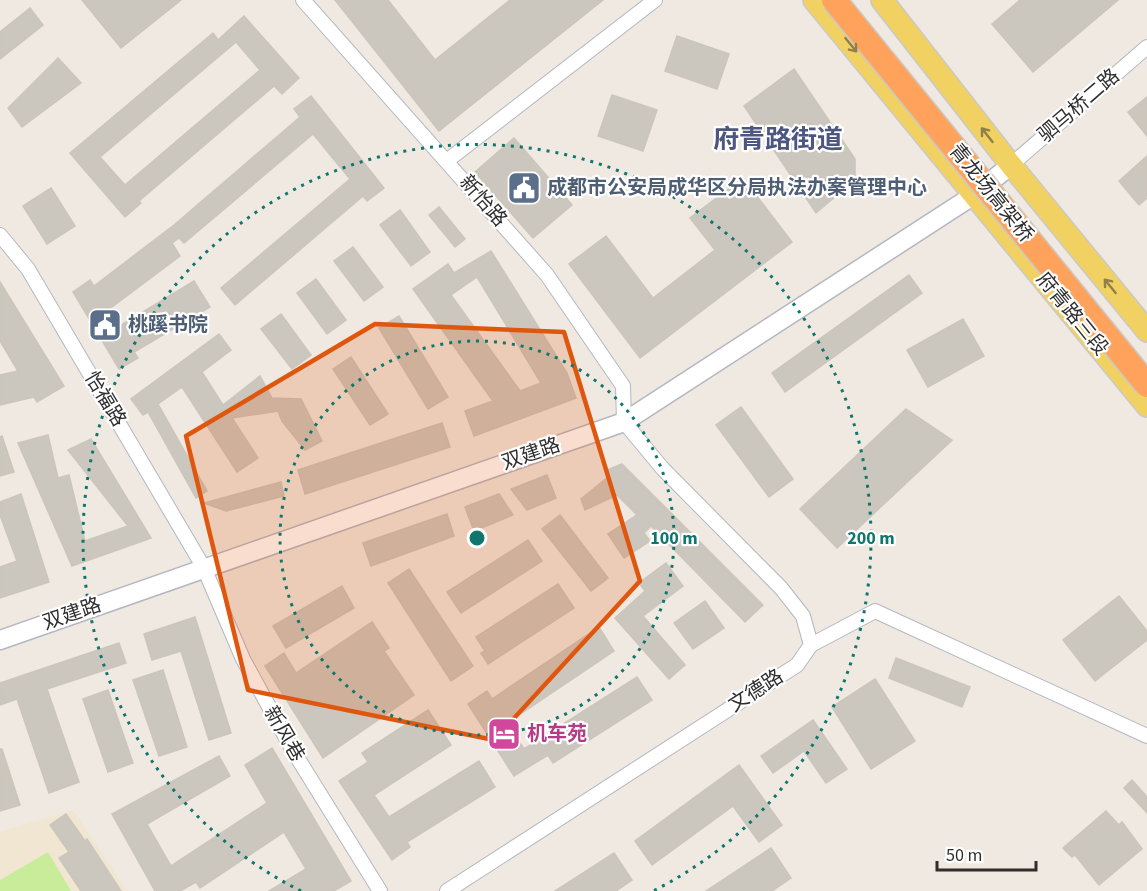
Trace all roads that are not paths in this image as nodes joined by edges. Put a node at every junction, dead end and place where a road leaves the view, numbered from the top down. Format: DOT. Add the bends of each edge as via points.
graph roads {
  1 [pos="303,0"];
  2 [pos="655,0"];
  3 [pos="814,0"];
  4 [pos="834,0"];
  5 [pos="850,0"];
  6 [pos="882,0"];
  7 [pos="1147,47"];
  8 [pos="448,160"];
  9 [pos="1011,165"];
  10 [pos="974,195"];
  11 [pos="0,236"];
  12 [pos="1147,331"];
  13 [pos="1147,364"];
  14 [pos="1147,385"];
  15 [pos="1147,406"];
  16 [pos="624,422"];
  17 [pos="204,568"];
  18 [pos="0,639"];
  19 [pos="811,645"];
  20 [pos="1147,736"];
  21 [pos="380,891"];
  22 [pos="447,891"];
  1 -- 8 [label="street, 新怡路"];
  2 -- 8 [label="street"];
  3 -- 10 [label="main road, 府青路三段, one-way"];
  4 -- 14 [label="highway, 青龙场高架桥, bridge"];
  5 -- 13 [label="highway, 青龙场高架桥"];
  9 -- 6 [label="main road, one-way"];
  7 -- 9 [label="street, 驷马桥二路"];
  8 -- 16 [label="street, 新怡路" via="547,275 623,386"];
  9 -- 10 [label="street, 双建路"];
  12 -- 9 [label="main road, one-way"];
  10 -- 15 [label="main road, 府青路三段"];
  10 -- 16 [label="street, 双建路"];
  11 -- 17 [label="street, 怡福路" via="28,268"];
  16 -- 17 [label="street, 双建路"];
  16 -- 19 [label="street" via="663,469 781,588 803,616"];
  17 -- 18 [label="street, 双建路"];
  17 -- 21 [label="street, 新风巷" via="243,659 275,719"];
  19 -- 20 [label="street" via="875,611"];
  19 -- 22 [label="street, 文德路" via="796,665"];
}
